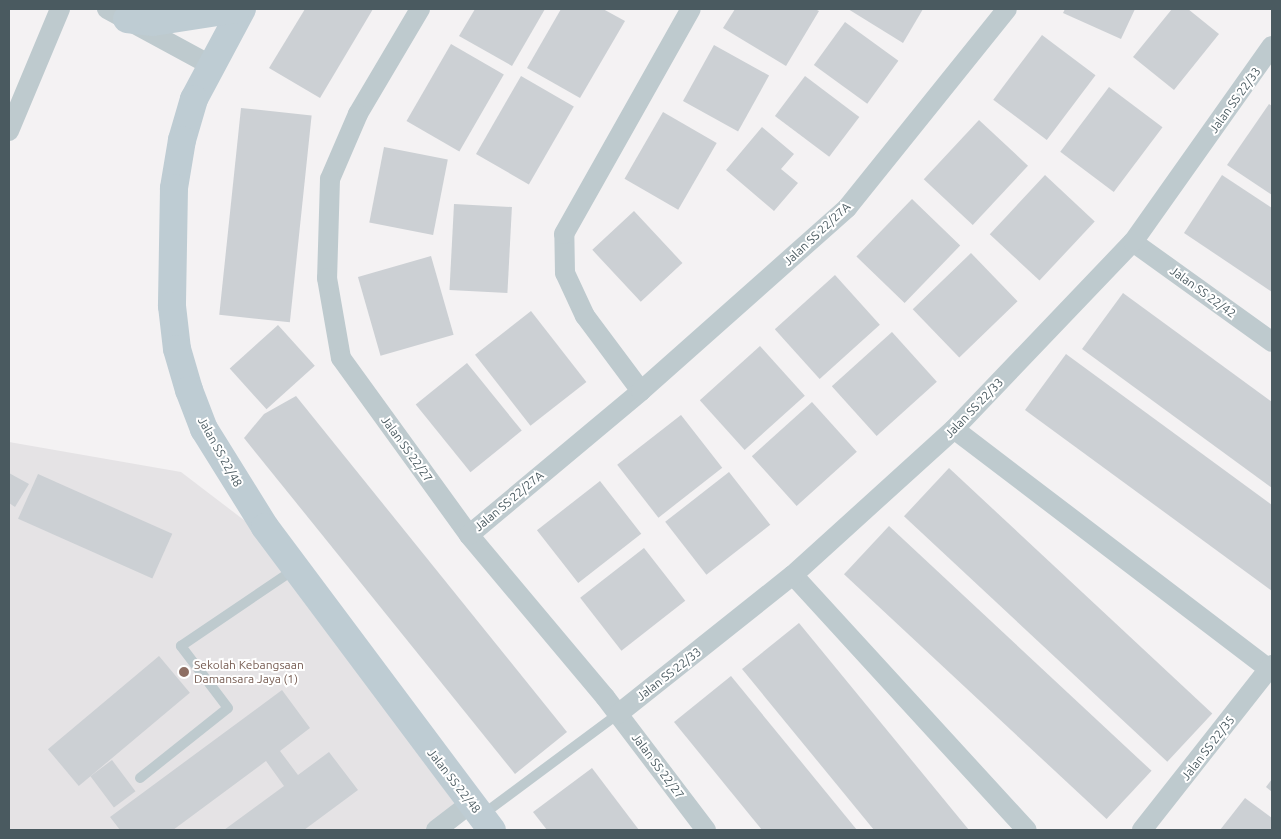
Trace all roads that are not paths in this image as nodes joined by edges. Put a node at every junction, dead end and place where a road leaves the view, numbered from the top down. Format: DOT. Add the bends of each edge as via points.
graph roads {
  1 [pos="60,9"];
  2 [pos="237,9"];
  3 [pos="242,9"];
  4 [pos="420,9"];
  5 [pos="690,9"];
  6 [pos="1007,9"];
  7 [pos="117,14"];
  8 [pos="1271,53"];
  9 [pos="210,65"];
  10 [pos="9,132"];
  11 [pos="1133,242"];
  12 [pos="1272,342"];
  13 [pos="641,391"];
  14 [pos="954,429"];
  15 [pos="470,535"];
  16 [pos="297,568"];
  17 [pos="793,576"];
  18 [pos="1271,667"];
  19 [pos="618,714"];
  20 [pos="140,778"];
  21 [pos="481,816"];
  22 [pos="436,830"];
  23 [pos="706,830"];
  24 [pos="1027,830"];
  25 [pos="1142,830"];
  1 -- 10 [label="street"];
  2 -- 7 [label="street" via="152,22"];
  3 -- 9 [label="street, Jalan SS 22/48"];
  4 -- 15 [label="street, Jalan SS 22/27" via="358,114 330,179 327,278 340,358"];
  5 -- 13 [label="street" via="564,234 565,273 584,316"];
  6 -- 13 [label="street, Jalan SS 22/27A" via="847,208"];
  7 -- 9 [label="street"];
  8 -- 11 [label="street, Jalan SS 22/33"];
  9 -- 16 [label="street, Jalan SS 22/48" via="194,99 182,140 174,188 172,306 177,349 204,429 265,527"];
  11 -- 12 [label="street, Jalan SS 22/42"];
  11 -- 14 [label="street, Jalan SS 22/33"];
  13 -- 15 [label="street, Jalan SS 22/27A"];
  14 -- 17 [label="street, Jalan SS 22/33"];
  14 -- 18 [label="street"];
  15 -- 19 [label="street, Jalan SS 22/27"];
  16 -- 20 [label="lane" via="182,646 228,708"];
  16 -- 21 [label="street, Jalan SS 22/48"];
  17 -- 19 [label="street, Jalan SS 22/33"];
  17 -- 24 [label="street"];
  18 -- 25 [label="street, Jalan SS 22/35"];
  19 -- 21 [label="lane"];
  19 -- 23 [label="street, Jalan SS 22/27"];
  21 -- 22 [label="street"];
}
